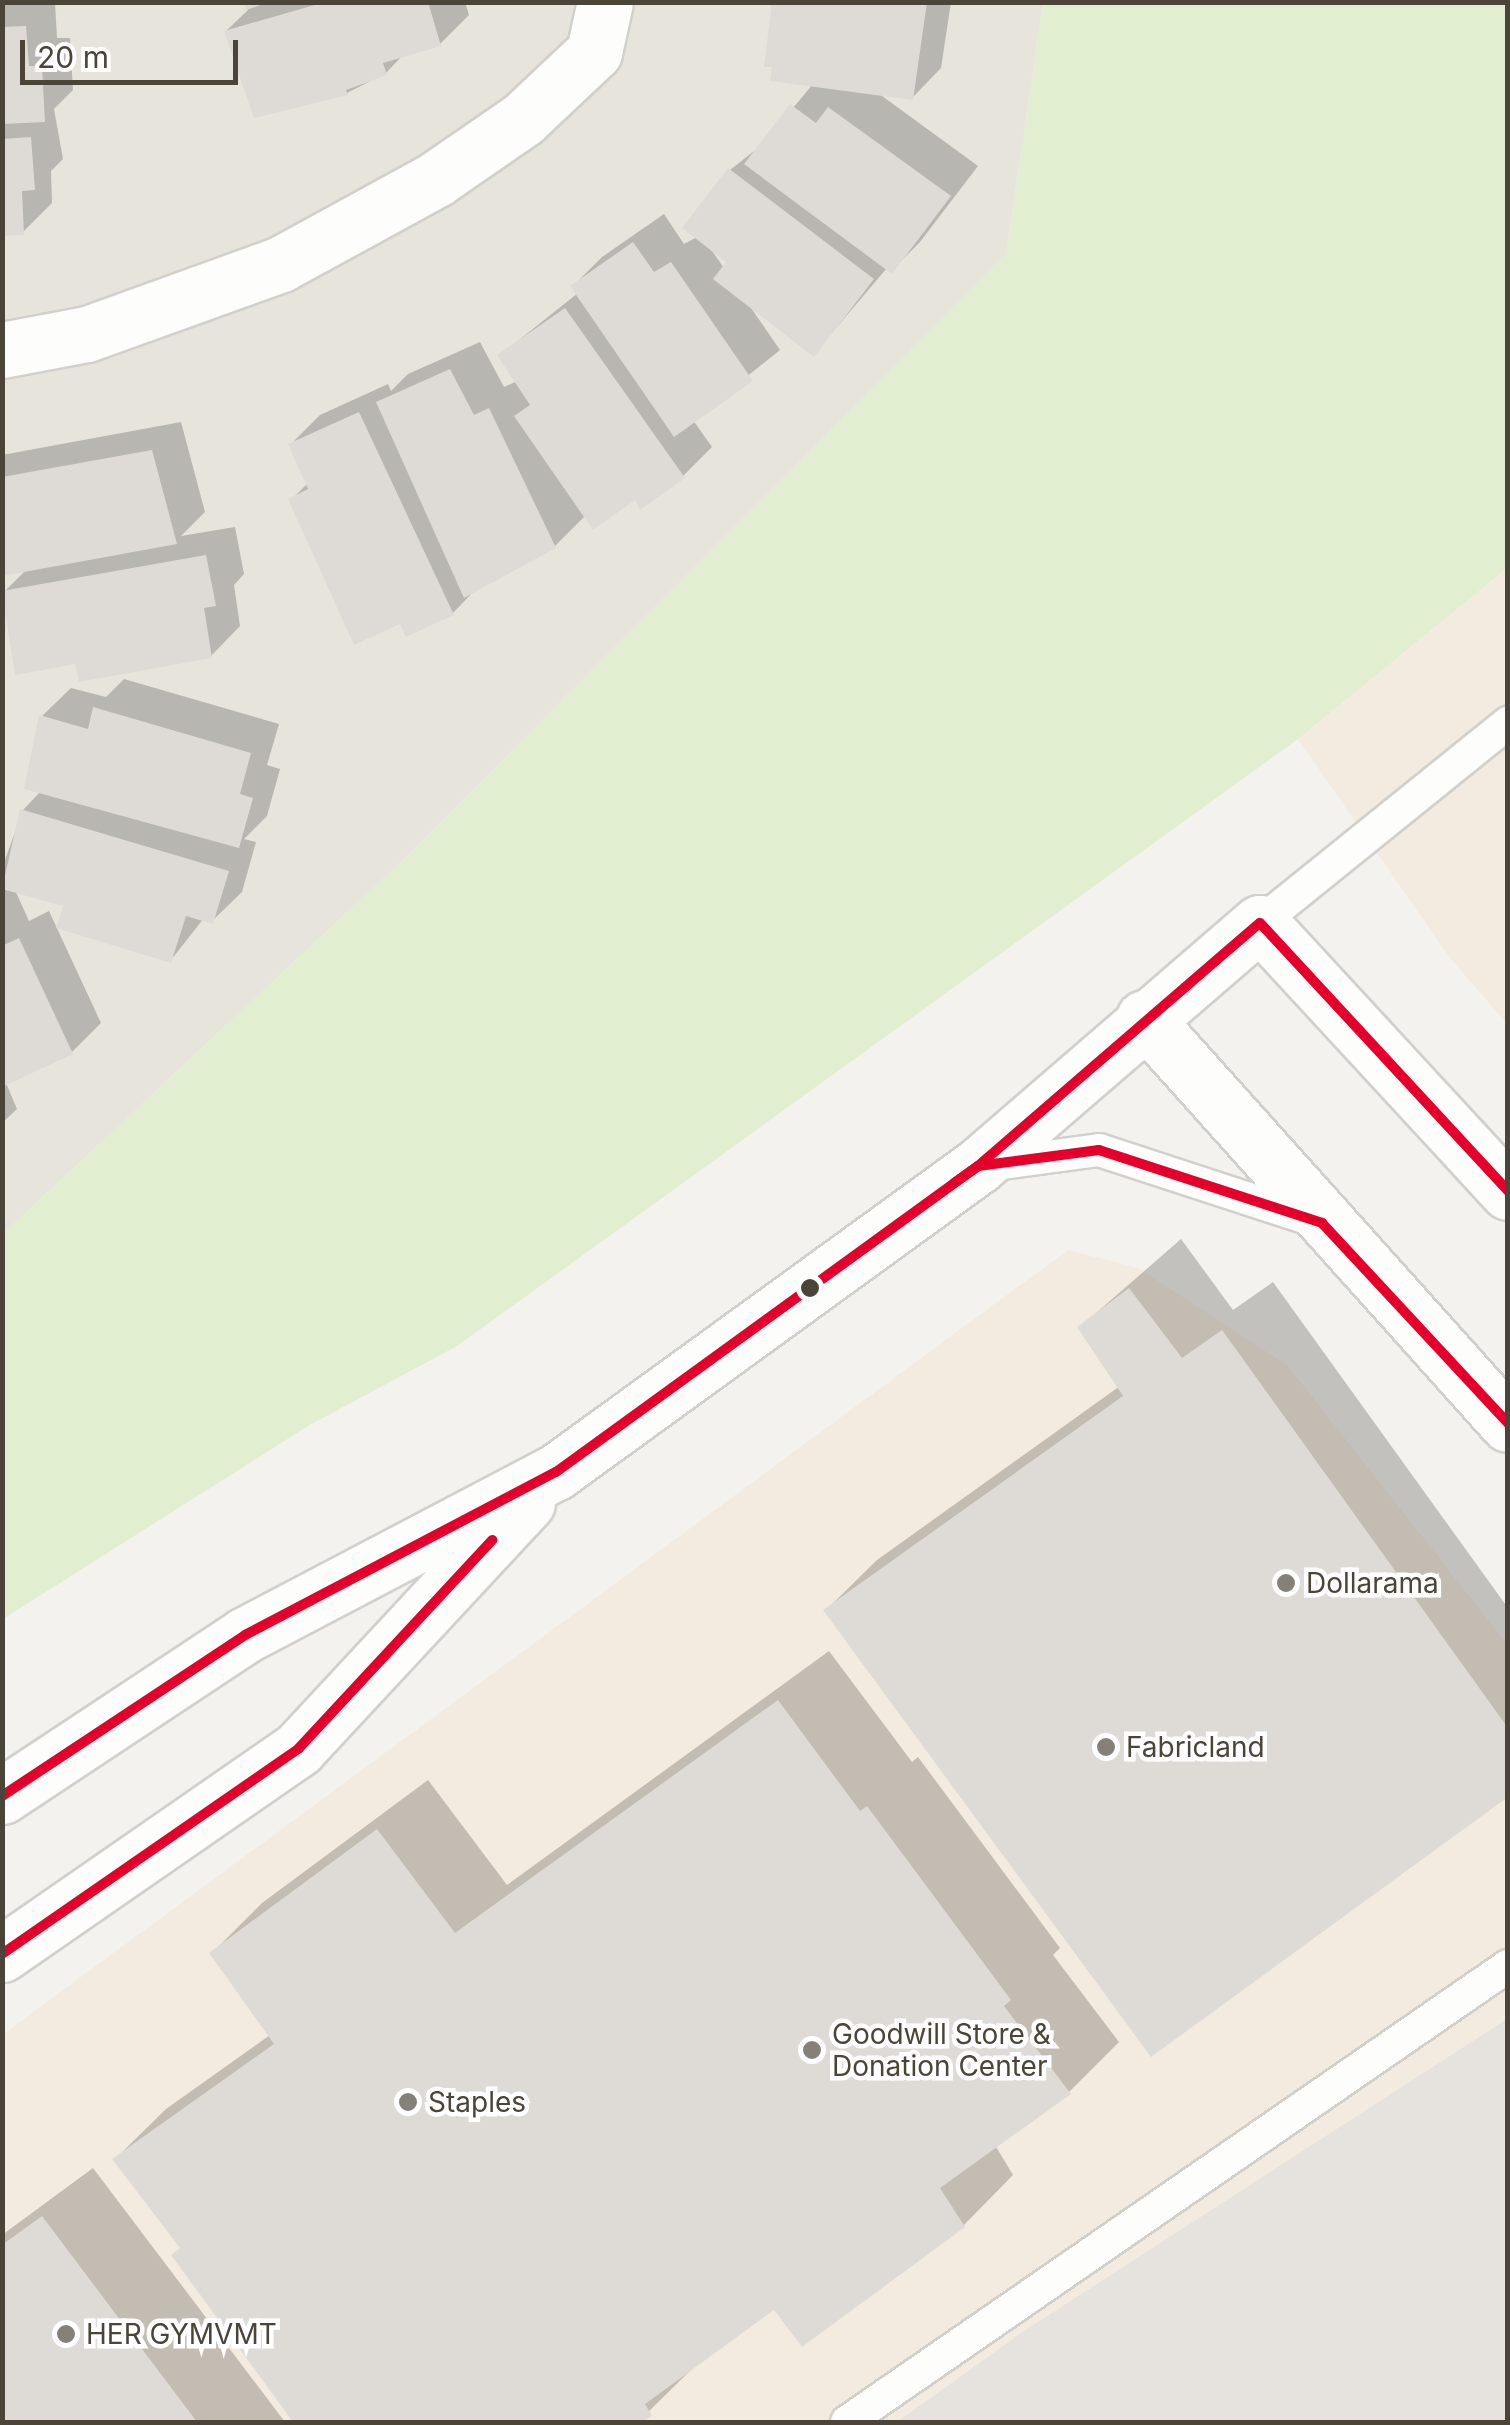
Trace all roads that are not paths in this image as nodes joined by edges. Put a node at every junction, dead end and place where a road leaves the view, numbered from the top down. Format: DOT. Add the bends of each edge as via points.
graph roads {
  1 [pos="605,2"];
  2 [pos="2,350"];
  3 [pos="1508,724"];
  4 [pos="1260,923"];
  5 [pos="1144,1018"];
  6 [pos="978,1166"];
  7 [pos="1508,1192"];
  8 [pos="1322,1222"];
  9 [pos="1508,1424"];
  10 [pos="556,1472"];
  11 [pos="2,1796"];
  12 [pos="2,1954"];
  13 [pos="1508,1966"];
  14 [pos="847,2422"];
  1 -- 2 [label="street" via="594,52 523,119 436,179 281,264 87,334"];
  3 -- 4 [label="lane"];
  4 -- 5 [label="street"];
  4 -- 7 [label="street"];
  5 -- 6 [label="street"];
  5 -- 8 [label="street"];
  6 -- 8 [label="lane" via="1100,1150"];
  6 -- 10 [label="street"];
  8 -- 9 [label="street"];
  10 -- 11 [label="street" via="244,1635"];
  10 -- 12 [label="street" via="299,1748"];
  13 -- 14 [label="lane"];
}
